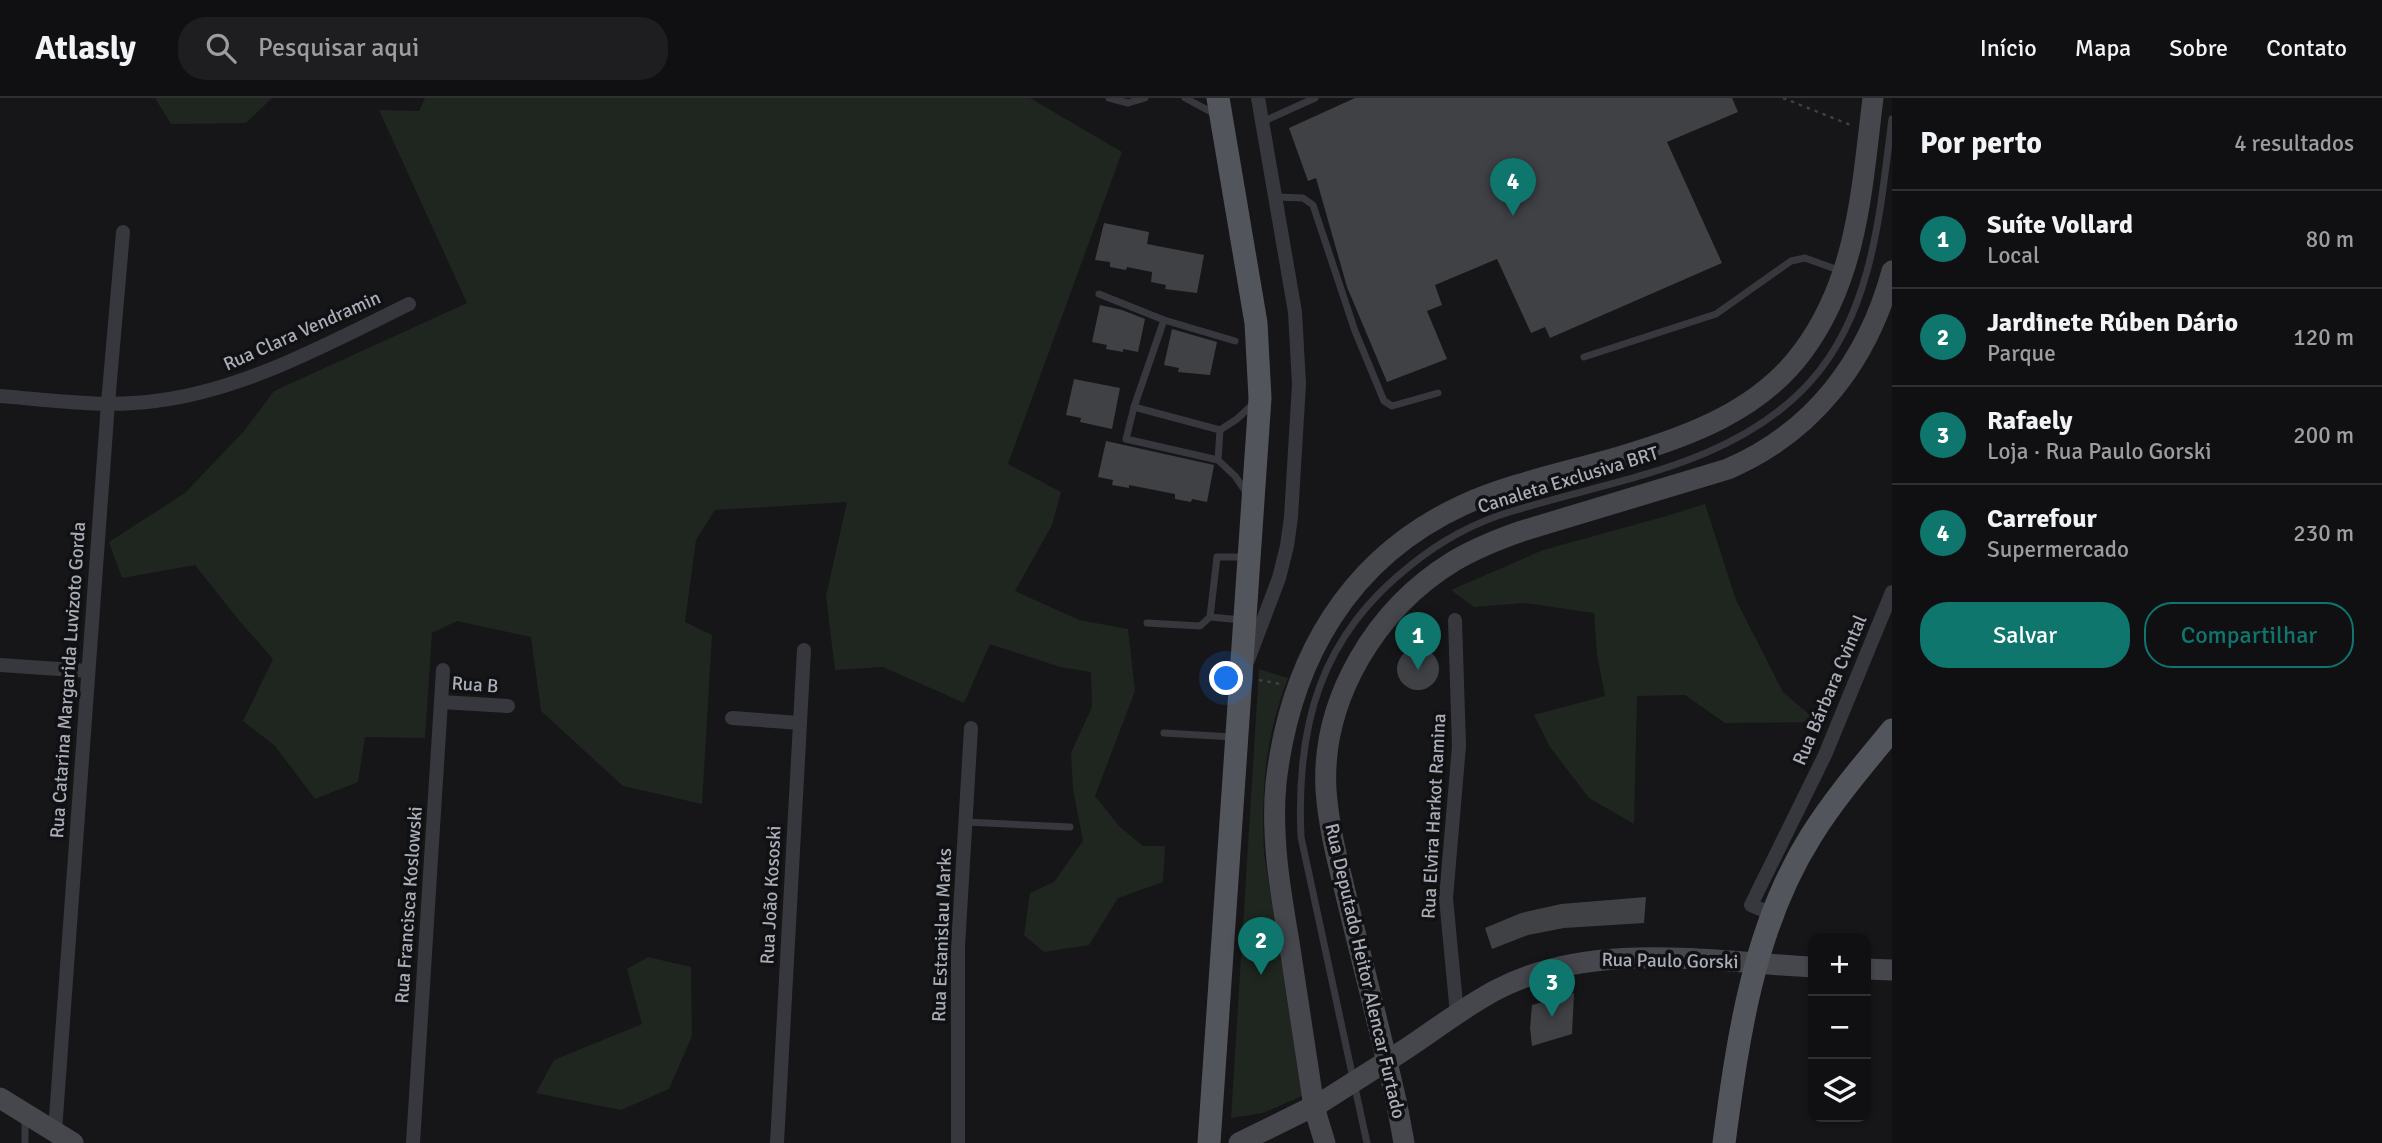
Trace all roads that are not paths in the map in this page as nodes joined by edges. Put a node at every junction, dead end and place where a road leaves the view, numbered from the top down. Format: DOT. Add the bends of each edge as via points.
graph roads {
  1 [pos="1109,98"];
  2 [pos="1145,98"];
  3 [pos="1258,98"];
  4 [pos="1315,98"];
  5 [pos="1186,99"];
  6 [pos="1219,108"];
  7 [pos="1871,113"];
  8 [pos="1892,119"];
  9 [pos="1262,122"];
  10 [pos="1276,197"];
  11 [pos="123,232"];
  12 [pos="1844,272"];
  13 [pos="1891,278"];
  14 [pos="1099,294"];
  15 [pos="409,304"];
  16 [pos="1164,320"];
  17 [pos="1234,341"];
  18 [pos="1584,357"];
  19 [pos="1438,393"];
  20 [pos="0,396"];
  21 [pos="1259,398"];
  22 [pos="108,403"];
  23 [pos="1134,407"];
  24 [pos="1220,430"];
  25 [pos="1218,460"];
  26 [pos="1254,502"];
  27 [pos="1250,557"];
  28 [pos="1892,592"];
  29 [pos="1210,617"];
  30 [pos="1246,620"];
  31 [pos="1455,620"];
  32 [pos="1147,623"];
  33 [pos="804,650"];
  34 [pos="0,665"];
  35 [pos="443,670"];
  36 [pos="88,671"];
  37 [pos="1242,676"];
  38 [pos="441,702"];
  39 [pos="508,706"];
  40 [pos="732,718"];
  41 [pos="800,723"];
  42 [pos="971,728"];
  43 [pos="1892,730"];
  44 [pos="1164,733"];
  45 [pos="1238,737"];
  46 [pos="1801,803"];
  47 [pos="965,822"];
  48 [pos="1070,827"];
  49 [pos="1793,869"];
  50 [pos="1772,914"];
  51 [pos="1756,964"];
  52 [pos="1808,967"];
  53 [pos="1871,969"];
  54 [pos="1892,970"];
  55 [pos="1457,1014"];
  56 [pos="1385,1063"];
  57 [pos="0,1097"];
  58 [pos="1318,1104"];
  59 [pos="25,1112"];
  60 [pos="54,1137"];
  61 [pos="25,1143"];
  62 [pos="73,1143"];
  63 [pos="414,1143"];
  64 [pos="777,1143"];
  65 [pos="958,1143"];
  66 [pos="1209,1143"];
  67 [pos="1239,1143"];
  68 [pos="1325,1143"];
  69 [pos="1367,1143"];
  70 [pos="1405,1143"];
  71 [pos="1724,1143"];
  1 -- 2 [label="lane" via="1128,103"];
  3 -- 9 [label="street"];
  4 -- 9 [label="lane"];
  5 -- 6 [label="lane"];
  6 -- 21 [label="main road" via="1256,323"];
  7 -- 12 [label="street" via="1858,217"];
  8 -- 69 [label="lane, Canaleta Exclusiva BRT" via="1866,277 1828,358 1794,397 1759,425 1696,457 1513,511 1454,535 1398,575 1369,603 1334,653 1319,686 1303,754 1301,836"];
  9 -- 10 [label="street"];
  10 -- 19 [label="lane" via="1303,198 1313,205 1384,401 1392,406"];
  10 -- 37 [label="street" via="1298,346 1291,517 1279,578"];
  11 -- 22 [label="street, Rua Catarina Margarida Luvizoto Gorda"];
  12 -- 18 [label="lane" via="1805,258 1791,261 1716,314"];
  12 -- 58 [label="street" via="1803,353 1783,375 1726,417 1664,444 1466,503 1434,519 1370,568 1321,633 1297,688 1276,784 1276,853"];
  13 -- 56 [label="street, Rua Deputado Heitor Alencar Furtado" via="1854,364 1818,410 1776,444 1728,469 1490,542 1429,579 1363,651 1334,718 1326,788 1334,847"];
  14 -- 16 [label="lane"];
  15 -- 22 [label="street, Rua Clara Vendramin" via="284,363 218,388 155,401"];
  16 -- 17 [label="lane"];
  16 -- 23 [label="lane"];
  20 -- 22 [label="street, Rua Clara Vendramin"];
  21 -- 24 [label="lane"];
  21 -- 26 [label="main road"];
  22 -- 36 [label="street, Rua Catarina Margarida Luvizoto Gorda"];
  23 -- 24 [label="lane"];
  23 -- 25 [label="lane" via="1126,439"];
  24 -- 25 [label="lane"];
  25 -- 26 [label="lane"];
  26 -- 27 [label="main road"];
  27 -- 29 [label="lane" via="1217,557"];
  27 -- 30 [label="main road"];
  28 -- 46 [label="street, Rua Bárbara Cvintal"];
  29 -- 30 [label="lane"];
  29 -- 32 [label="lane" via="1200,626"];
  30 -- 37 [label="main road"];
  31 -- 55 [label="street, Rua Elvira Harkot Ramina" via="1459,746 1446,898"];
  33 -- 41 [label="street, Rua João Kososki"];
  34 -- 36 [label="street"];
  35 -- 38 [label="street, Rua Francisca Koslowski"];
  36 -- 60 [label="street, Rua Catarina Margarida Luvizoto Gorda"];
  37 -- 45 [label="main road"];
  38 -- 39 [label="street, Rua B"];
  38 -- 63 [label="street, Rua Francisca Koslowski"];
  40 -- 41 [label="street"];
  41 -- 64 [label="street, Rua João Kososki"];
  42 -- 47 [label="street, Rua Estanislau Marks"];
  43 -- 49 [label="main road" via="1829,809"];
  44 -- 45 [label="lane"];
  45 -- 66 [label="main road"];
  46 -- 49 [label="street, Rua Bárbara Cvintal"];
  46 -- 50 [label="street, Rua Bárbara Cvintal" via="1751,905"];
  47 -- 48 [label="lane"];
  47 -- 65 [label="street, Rua Estanislau Marks" via="958,947"];
  49 -- 50 [label="main road"];
  50 -- 51 [label="main road"];
  51 -- 52 [label="street, Rua Paulo Gorski"];
  51 -- 55 [label="street, Rua Paulo Gorski" via="1592,960 1523,978"];
  51 -- 71 [label="main road"];
  53 -- 54 [label="street"];
  55 -- 56 [label="street, Rua Paulo Gorski"];
  56 -- 58 [label="street, Rua Paulo Gorski, bridge"];
  56 -- 70 [label="street, Rua Deputado Heitor Alencar Furtado"];
  57 -- 59 [label="street"];
  58 -- 67 [label="street, Rua Paulo Gorski"];
  58 -- 68 [label="street"];
  59 -- 60 [label="street"];
  59 -- 61 [label="lane"];
  60 -- 62 [label="street"];
}
